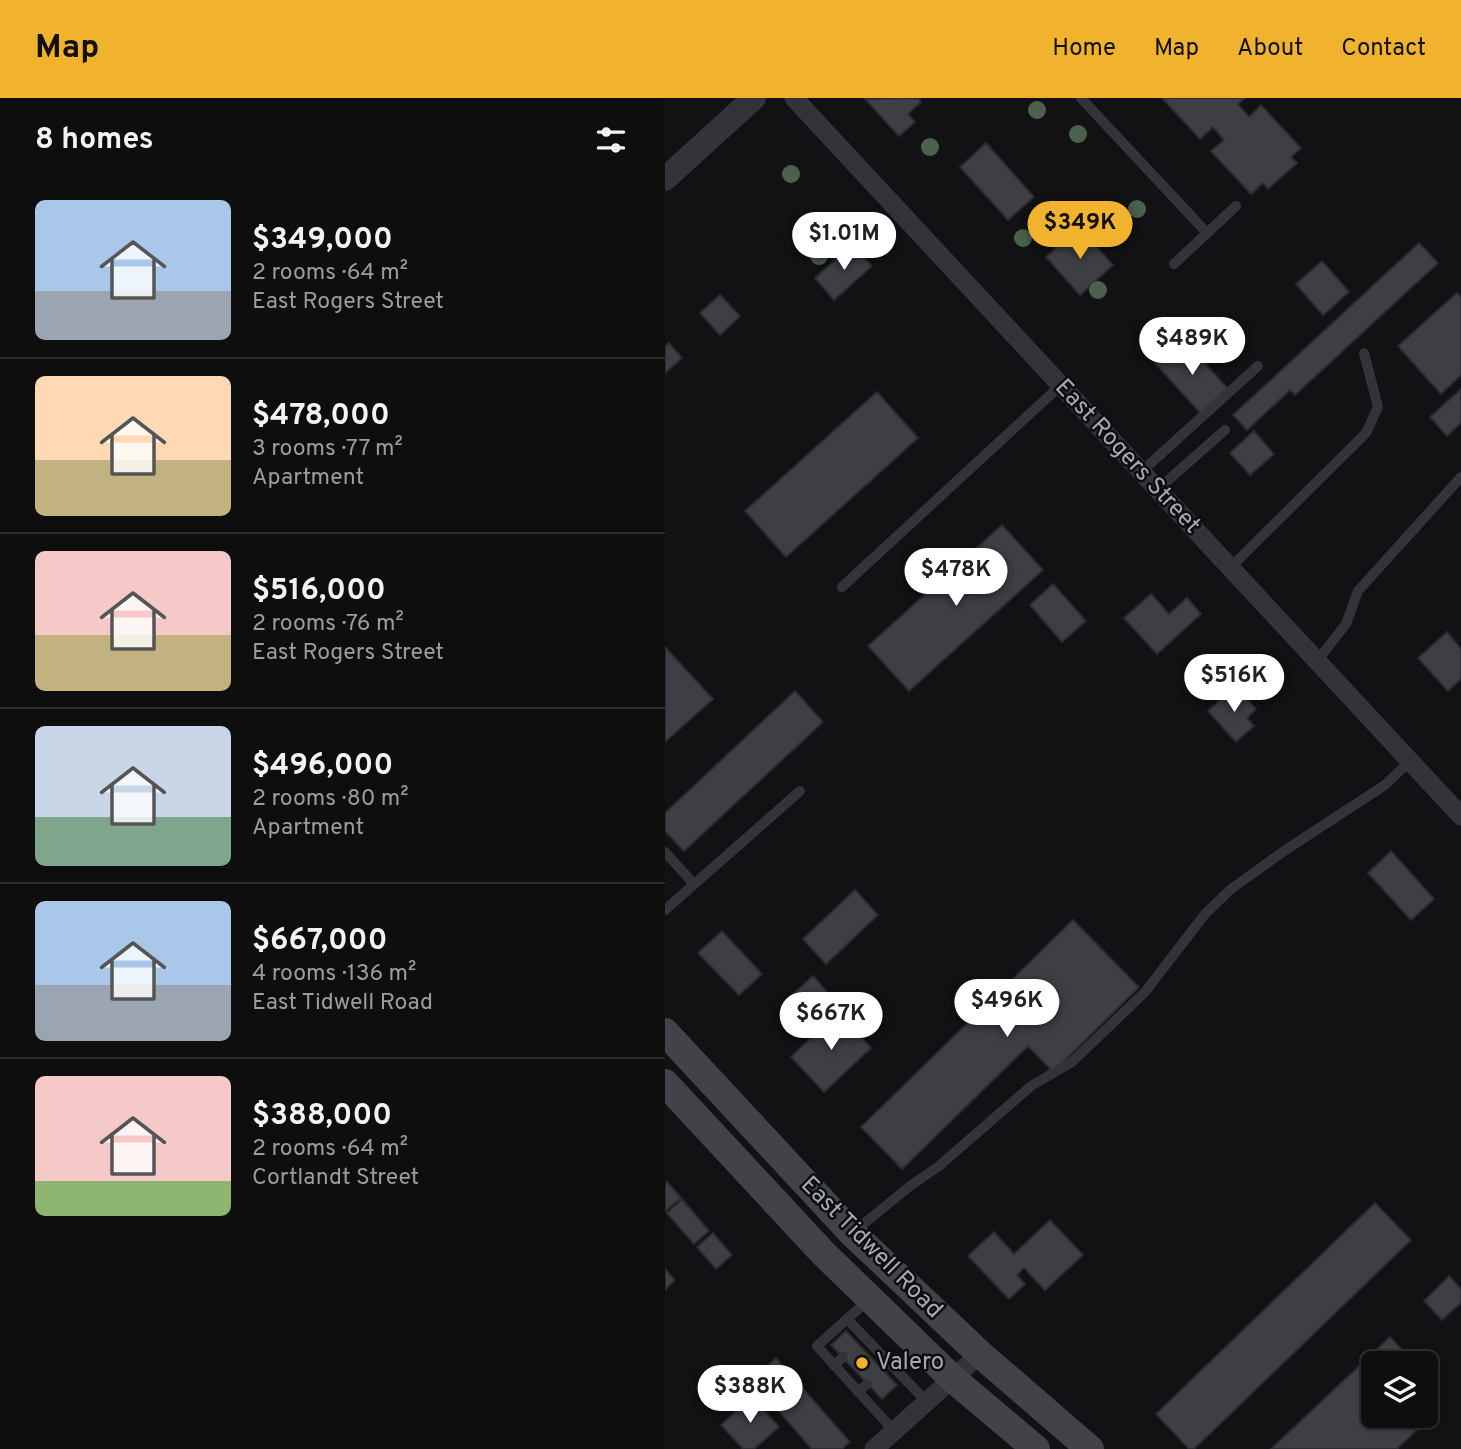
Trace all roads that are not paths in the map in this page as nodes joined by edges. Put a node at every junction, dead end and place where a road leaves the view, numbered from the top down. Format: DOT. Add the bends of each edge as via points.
graph roads {
  1 [pos="754,98"];
  2 [pos="793,98"];
  3 [pos="1081,98"];
  4 [pos="665,179"];
  5 [pos="1236,206"];
  6 [pos="1207,233"];
  7 [pos="1174,264"];
  8 [pos="1364,353"];
  9 [pos="1258,366"];
  10 [pos="1061,385"];
  11 [pos="1226,430"];
  12 [pos="1141,472"];
  13 [pos="1461,477"];
  14 [pos="1157,489"];
  15 [pos="1230,568"];
  16 [pos="842,587"];
  17 [pos="1317,661"];
  18 [pos="1410,761"];
  19 [pos="800,791"];
  20 [pos="1461,816"];
  21 [pos="665,852"];
  22 [pos="694,884"];
  23 [pos="665,910"];
  24 [pos="665,1032"];
  25 [pos="689,1059"];
  26 [pos="665,1081"];
  27 [pos="852,1233"];
  28 [pos="870,1298"];
  29 [pos="847,1319"];
  30 [pos="980,1354"];
  31 [pos="843,1357"];
  32 [pos="834,1366"];
  33 [pos="953,1379"];
  34 [pos="867,1384"];
  35 [pos="858,1392"];
  36 [pos="927,1402"];
  37 [pos="894,1431"];
  38 [pos="874,1449"];
  39 [pos="1036,1449"];
  40 [pos="1090,1449"];
  1 -- 4 [label="street"];
  2 -- 10 [label="street, East Rogers Street"];
  3 -- 6 [label="lane"];
  5 -- 6 [label="lane"];
  6 -- 7 [label="lane"];
  8 -- 15 [label="lane" via="1378,407 1366,433"];
  9 -- 12 [label="lane"];
  10 -- 12 [label="street, East Rogers Street"];
  10 -- 16 [label="lane"];
  11 -- 14 [label="lane"];
  12 -- 14 [label="street, East Rogers Street"];
  13 -- 17 [label="lane" via="1358,591 1346,624"];
  14 -- 15 [label="street, East Rogers Street"];
  15 -- 17 [label="street, East Rogers Street"];
  17 -- 18 [label="street, East Rogers Street"];
  18 -- 20 [label="street, East Rogers Street"];
  18 -- 27 [label="lane" via="1385,785 1231,889 1205,914 1145,992 1072,1062 1031,1086"];
  19 -- 22 [label="lane"];
  21 -- 22 [label="lane"];
  22 -- 23 [label="lane"];
  24 -- 25 [label="main road, East Tidwell Road"];
  25 -- 26 [label="street"];
  25 -- 27 [label="main road, East Tidwell Road"];
  26 -- 28 [label="main road, East Tidwell Road"];
  27 -- 30 [label="main road, East Tidwell Road"];
  28 -- 29 [label="lane"];
  28 -- 33 [label="main road, East Tidwell Road"];
  29 -- 32 [label="lane" via="817,1346"];
  29 -- 36 [label="lane" via="886,1366"];
  30 -- 33 [label="street"];
  30 -- 40 [label="main road, East Tidwell Road"];
  31 -- 32 [label="lane"];
  32 -- 35 [label="lane"];
  33 -- 36 [label="street"];
  33 -- 39 [label="main road, East Tidwell Road"];
  34 -- 35 [label="lane"];
  35 -- 37 [label="lane"];
  36 -- 37 [label="street"];
  37 -- 38 [label="street"];
}
